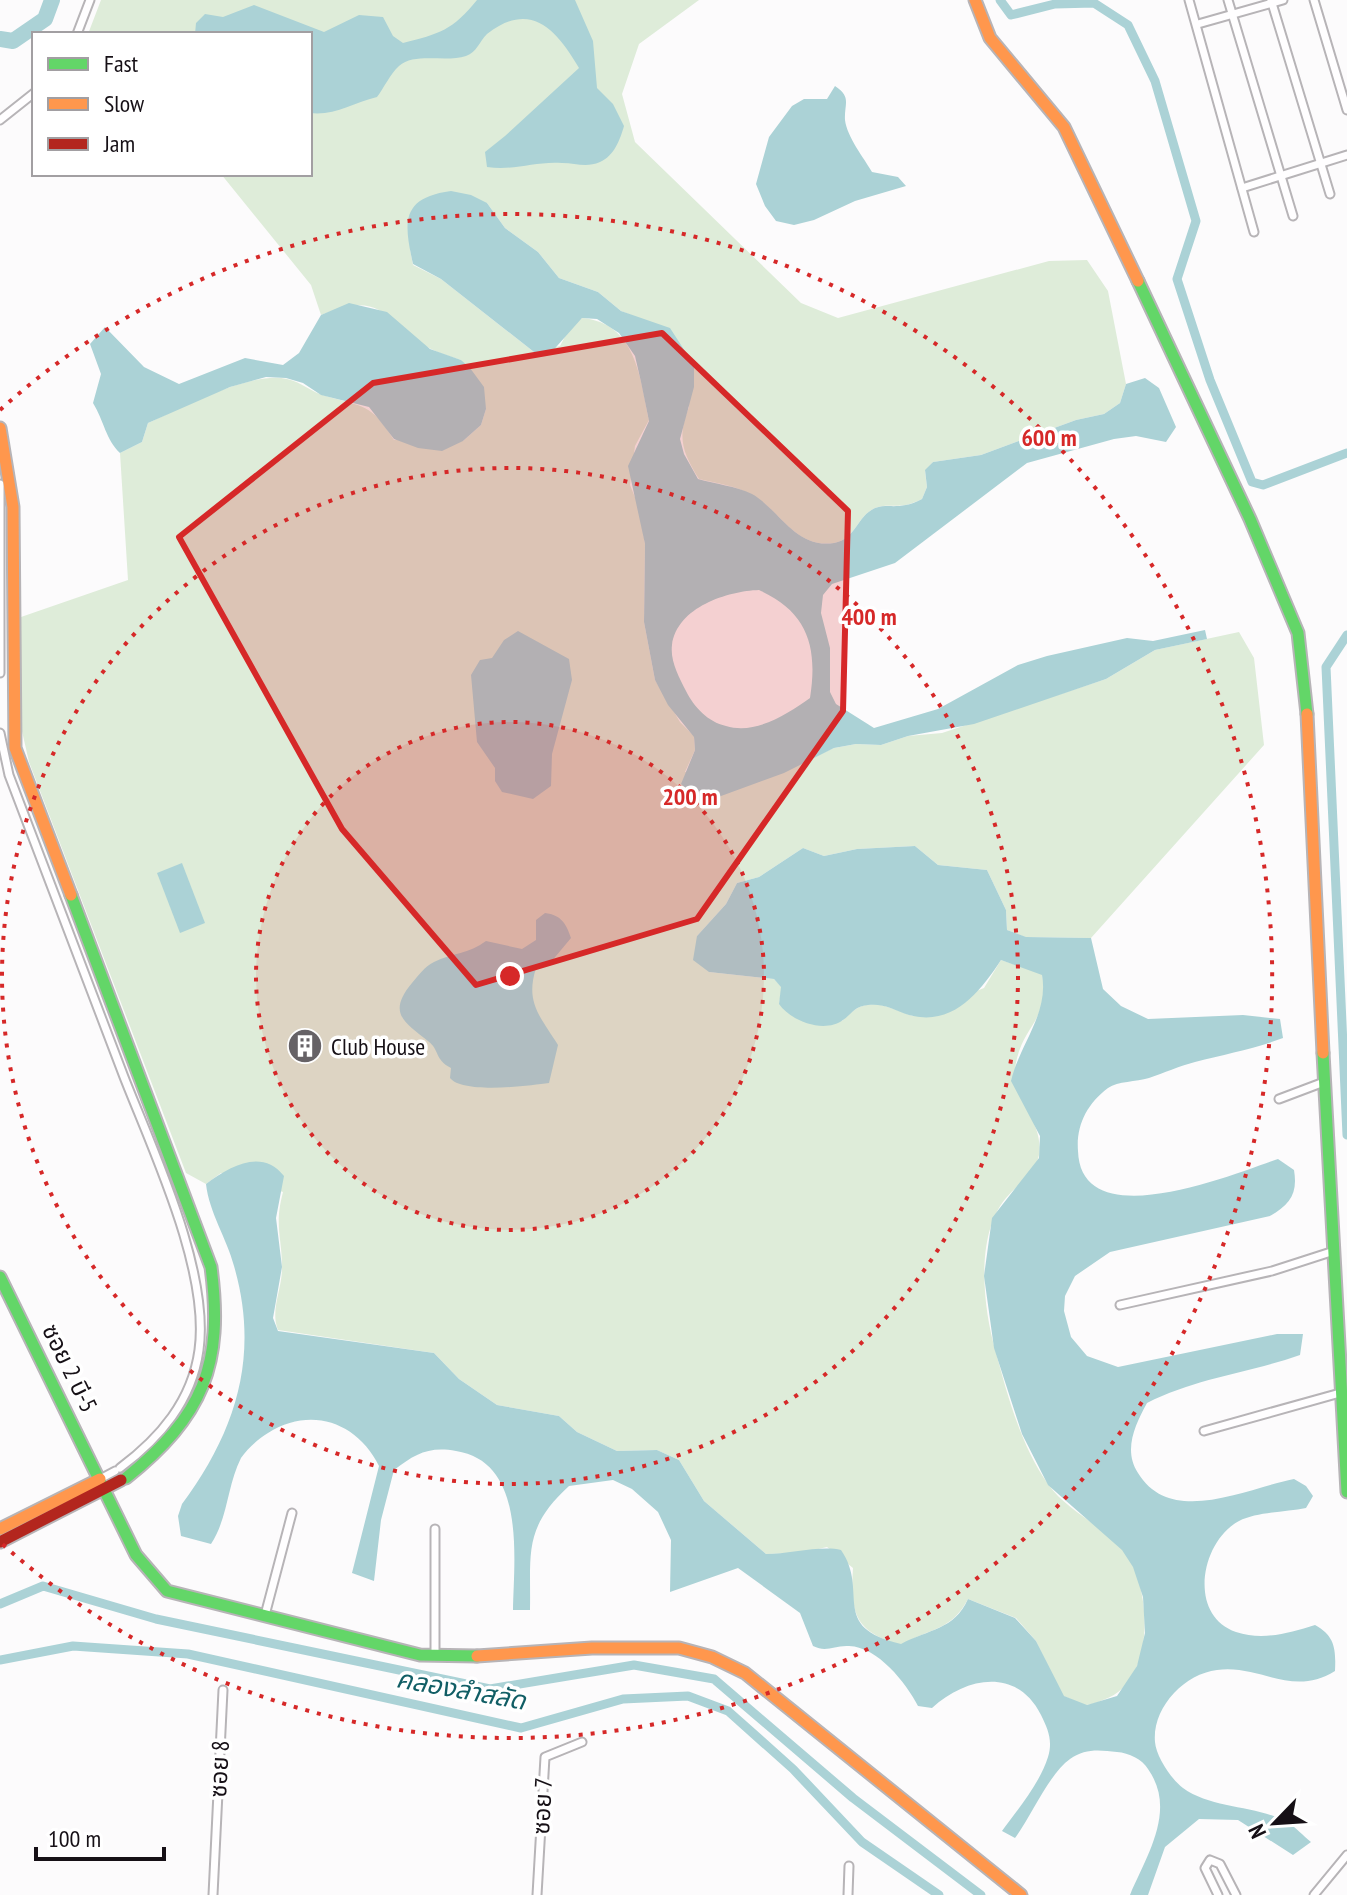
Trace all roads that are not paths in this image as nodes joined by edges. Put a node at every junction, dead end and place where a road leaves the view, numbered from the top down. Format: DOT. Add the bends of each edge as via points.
graph roads {
  1 [pos="90,0"];
  2 [pos="975,0"];
  3 [pos="1189,0"];
  4 [pos="1228,0"];
  5 [pos="1283,0"];
  6 [pos="1314,0"];
  7 [pos="1272,2"];
  8 [pos="1232,15"];
  9 [pos="1198,24"];
  10 [pos="78,32"];
  11 [pos="32,95"];
  12 [pos="1347,110"];
  13 [pos="0,120"];
  14 [pos="1347,155"];
  15 [pos="1321,163"];
  16 [pos="1281,175"];
  17 [pos="1242,188"];
  18 [pos="1330,194"];
  19 [pos="1293,216"];
  20 [pos="1254,232"];
  21 [pos="0,428"];
  22 [pos="0,484"];
  23 [pos="0,673"];
  24 [pos="0,733"];
  25 [pos="1324,1082"];
  26 [pos="1279,1099"];
  27 [pos="1334,1251"];
  28 [pos="0,1277"];
  29 [pos="1120,1305"];
  30 [pos="1340,1393"];
  31 [pos="1204,1431"];
  32 [pos="120,1474"];
  33 [pos="103,1484"];
  34 [pos="1347,1492"];
  35 [pos="292,1513"];
  36 [pos="0,1529"];
  37 [pos="435,1529"];
  38 [pos="0,1542"];
  39 [pos="265,1615"];
  40 [pos="435,1656"];
  41 [pos="223,1690"];
  42 [pos="582,1742"];
  43 [pos="1347,1855"];
  44 [pos="849,1866"];
  45 [pos="213,1895"];
  46 [pos="537,1895"];
  47 [pos="848,1895"];
  48 [pos="1021,1895"];
  49 [pos="1218,1895"];
  50 [pos="1236,1895"];
  51 [pos="1314,1895"];
  1 -- 10 [label="street"];
  2 -- 25 [label="street" via="990,38 1070,139 1161,324 1294,620 1303,654 1311,745"];
  3 -- 9 [label="street"];
  4 -- 8 [label="street"];
  5 -- 7 [label="street"];
  6 -- 12 [label="street"];
  7 -- 8 [label="street"];
  7 -- 15 [label="street"];
  8 -- 9 [label="street"];
  8 -- 16 [label="street"];
  9 -- 17 [label="street"];
  11 -- 13 [label="street"];
  14 -- 15 [label="street"];
  15 -- 16 [label="street"];
  15 -- 18 [label="street"];
  16 -- 17 [label="street"];
  16 -- 19 [label="street"];
  17 -- 20 [label="street"];
  21 -- 32 [label="street" via="15,531 10,688 15,748 211,1267 219,1310 206,1386 179,1429 151,1459"];
  22 -- 23 [label="street"];
  24 -- 32 [label="street" via="9,775 141,1117 194,1277 199,1339 189,1388 169,1424"];
  25 -- 26 [label="street"];
  25 -- 27 [label="street"];
  27 -- 29 [label="street" via="1272,1271"];
  27 -- 30 [label="street"];
  28 -- 33 [label="street, ซอย 2 บี-5"];
  30 -- 31 [label="street"];
  30 -- 34 [label="street"];
  32 -- 33 [label="street"];
  33 -- 36 [label="street"];
  33 -- 38 [label="street"];
  33 -- 39 [label="street, ซอย 2 บี-5" via="145,1573 167,1591"];
  35 -- 39 [label="street"];
  37 -- 40 [label="street"];
  39 -- 40 [label="street, ซอย 2 บี-5"];
  40 -- 48 [label="street, ซอย 2 บี-5" via="637,1647 679,1648 712,1657 745,1673"];
  41 -- 45 [label="street, ซอย 8"];
  42 -- 46 [label="street, ซอย 7" via="545,1757"];
  43 -- 51 [label="street"];
  44 -- 47 [label="street"];
  49 -- 50 [label="street" via="1205,1868 1210,1860 1220,1864"];
}
